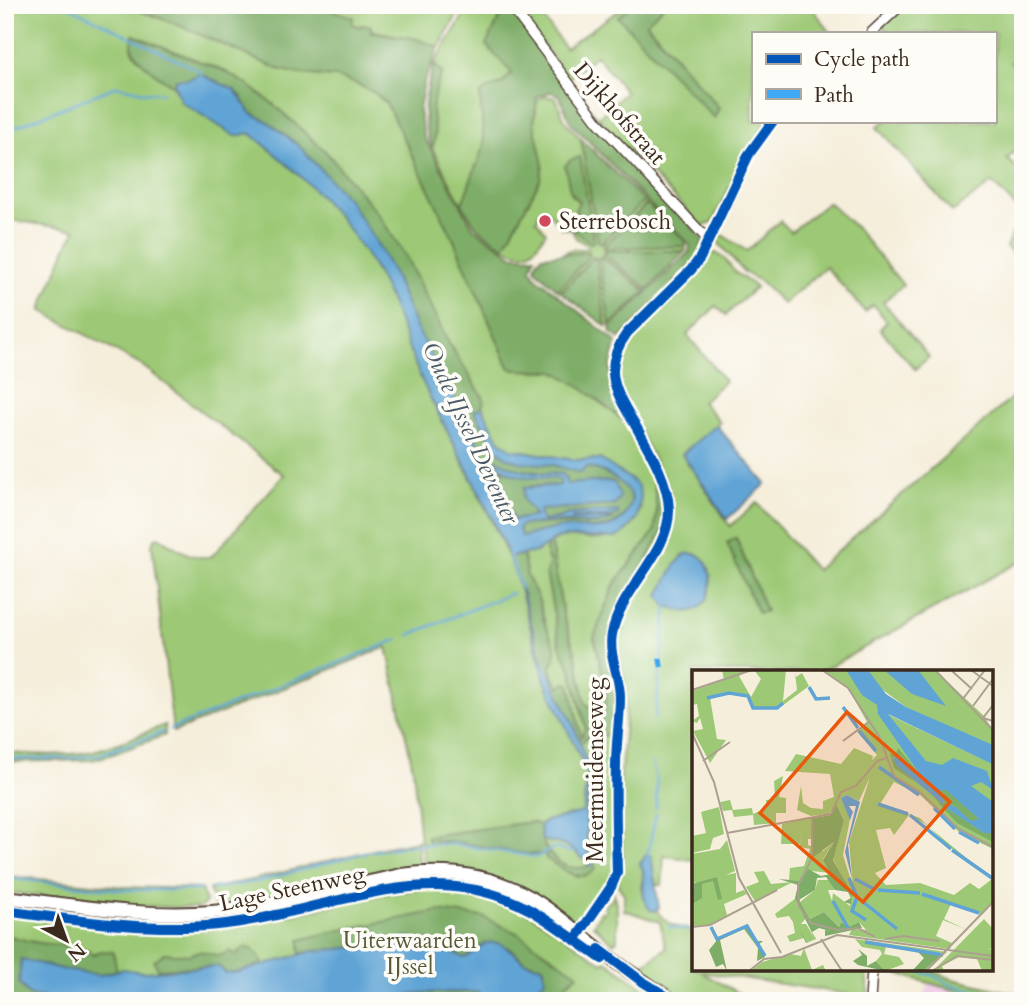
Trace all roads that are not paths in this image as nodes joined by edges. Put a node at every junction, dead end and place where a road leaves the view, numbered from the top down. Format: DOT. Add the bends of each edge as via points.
graph roads {
  1 [pos="510,5"];
  2 [pos="901,5"];
  3 [pos="872,32"];
  4 [pos="772,122"];
  5 [pos="709,241"];
  6 [pos="5,897"];
  7 [pos="579,933"];
  8 [pos="872,971"];
  9 [pos="674,1001"];
  10 [pos="870,1001"];
  1 -- 5 [label="street, Dijkhofstraat" via="598,122"];
  2 -- 3 [label="street"];
  4 -- 5 [label="street, Meermuidenseweg" via="749,154"];
  5 -- 7 [label="street, Meermuidenseweg" via="691,270 627,332 614,357 615,386 658,470 669,506 664,534 629,591 612,632 620,696 617,873"];
  6 -- 7 [label="street, Lage Steenweg" via="144,913 212,912 401,875 445,873 515,890"];
  7 -- 9 [label="street, Lage Steenweg"];
  8 -- 10 [label="street"];
}
